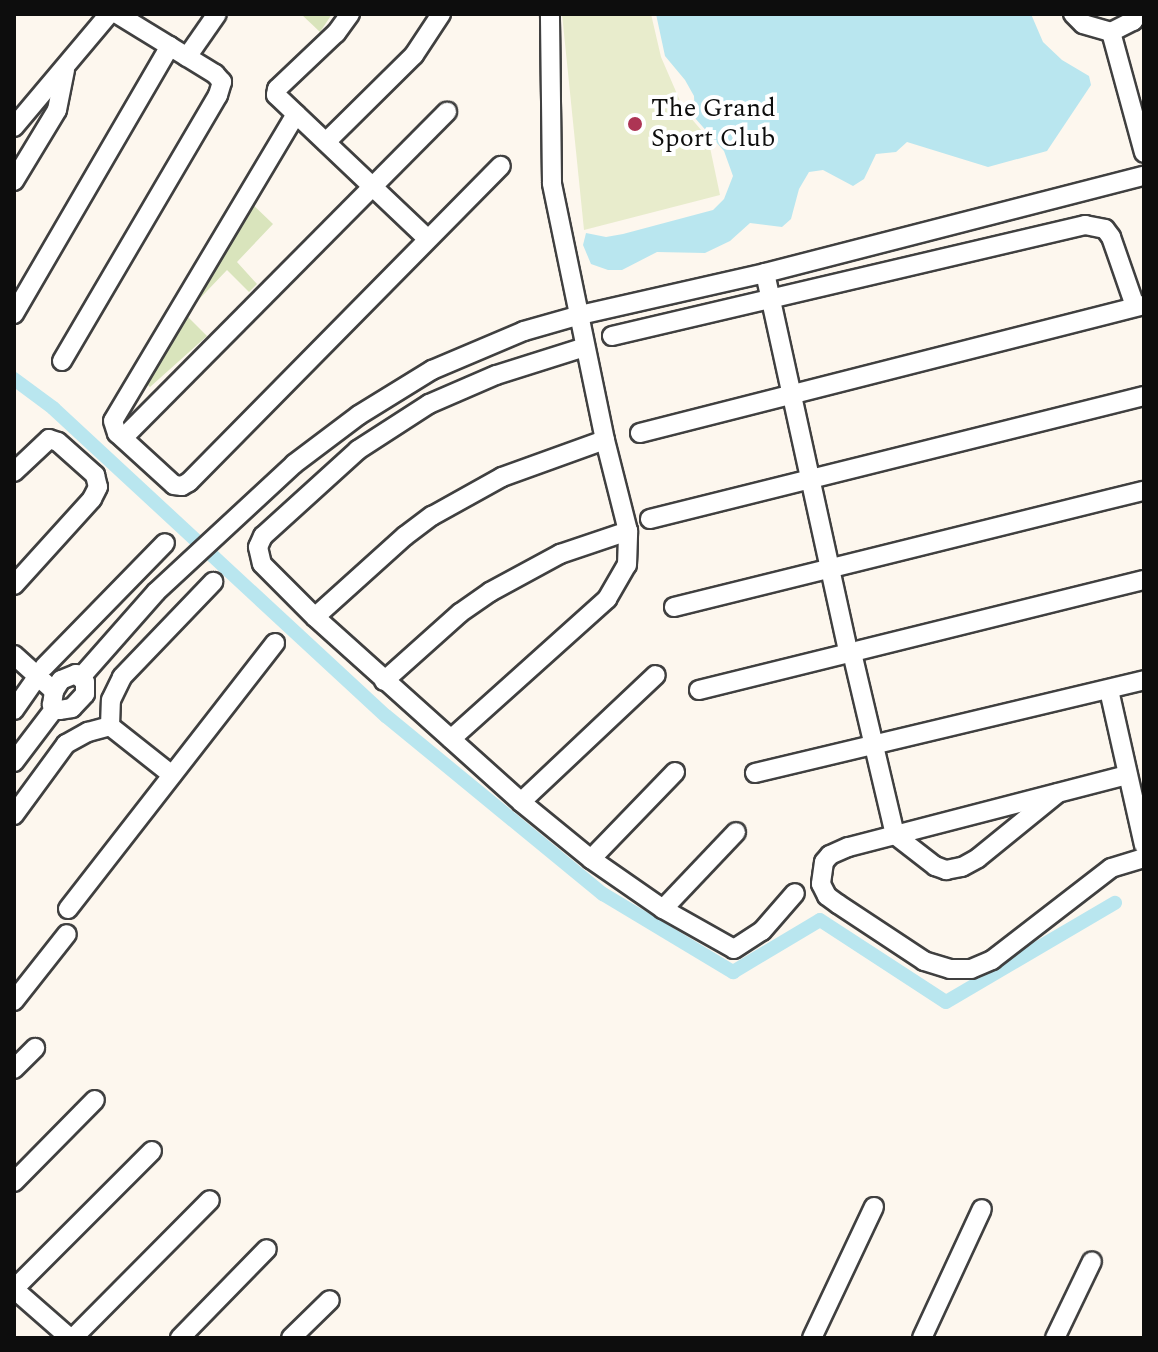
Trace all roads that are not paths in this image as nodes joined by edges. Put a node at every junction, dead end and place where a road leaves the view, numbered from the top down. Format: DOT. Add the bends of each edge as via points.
graph roads {
  1 [pos="109,14"];
  2 [pos="217,14"];
  3 [pos="350,14"];
  4 [pos="441,14"];
  5 [pos="550,14"];
  6 [pos="1073,14"];
  7 [pos="1138,14"];
  8 [pos="130,17"];
  9 [pos="1111,32"];
  10 [pos="170,46"];
  11 [pos="187,57"];
  12 [pos="65,70"];
  13 [pos="447,112"];
  14 [pos="296,114"];
  15 [pos="14,127"];
  16 [pos="326,142"];
  17 [pos="1144,153"];
  18 [pos="501,166"];
  19 [pos="1144,176"];
  20 [pos="14,181"];
  21 [pos="373,187"];
  22 [pos="428,239"];
  23 [pos="765,273"];
  24 [pos="770,301"];
  25 [pos="1139,306"];
  26 [pos="14,314"];
  27 [pos="580,315"];
  28 [pos="612,336"];
  29 [pos="585,347"];
  30 [pos="62,361"];
  31 [pos="793,395"];
  32 [pos="1144,396"];
  33 [pos="640,433"];
  34 [pos="123,438"];
  35 [pos="605,440"];
  36 [pos="14,472"];
  37 [pos="812,481"];
  38 [pos="1144,491"];
  39 [pos="650,519"];
  40 [pos="628,531"];
  41 [pos="165,543"];
  42 [pos="832,566"];
  43 [pos="1144,580"];
  44 [pos="213,582"];
  45 [pos="14,585"];
  46 [pos="674,607"];
  47 [pos="315,617"];
  48 [pos="275,643"];
  49 [pos="848,652"];
  50 [pos="31,667"];
  51 [pos="656,675"];
  52 [pos="1144,680"];
  53 [pos="384,681"];
  54 [pos="699,690"];
  55 [pos="1109,690"];
  56 [pos="68,693"];
  57 [pos="14,710"];
  58 [pos="104,722"];
  59 [pos="451,739"];
  60 [pos="875,747"];
  61 [pos="14,762"];
  62 [pos="675,772"];
  63 [pos="755,773"];
  64 [pos="172,775"];
  65 [pos="1127,775"];
  66 [pos="1058,793"];
  67 [pos="521,802"];
  68 [pos="14,815"];
  69 [pos="736,832"];
  70 [pos="895,835"];
  71 [pos="1144,845"];
  72 [pos="1144,858"];
  73 [pos="591,859"];
  74 [pos="795,893"];
  75 [pos="68,909"];
  76 [pos="663,909"];
  77 [pos="67,934"];
  78 [pos="14,1001"];
  79 [pos="35,1048"];
  80 [pos="14,1069"];
  81 [pos="95,1100"];
  82 [pos="152,1151"];
  83 [pos="14,1182"];
  84 [pos="210,1200"];
  85 [pos="874,1207"];
  86 [pos="982,1209"];
  87 [pos="267,1249"];
  88 [pos="1092,1261"];
  89 [pos="14,1289"];
  90 [pos="330,1300"];
  91 [pos="71,1338"];
  92 [pos="180,1338"];
  93 [pos="291,1338"];
  94 [pos="812,1338"];
  95 [pos="922,1338"];
  96 [pos="1055,1338"];
  1 -- 12 [label="street"];
  2 -- 11 [label="street"];
  3 -- 14 [label="street" via="277,89 276,95"];
  4 -- 16 [label="street" via="414,55"];
  5 -- 27 [label="street" via="550,158"];
  6 -- 9 [label="street" via="1083,24"];
  7 -- 9 [label="street"];
  8 -- 10 [label="street"];
  9 -- 17 [label="street"];
  10 -- 11 [label="street"];
  10 -- 26 [label="street"];
  11 -- 30 [label="street" via="222,82 218,95"];
  12 -- 15 [label="street"];
  12 -- 20 [label="street" via="57,110"];
  13 -- 21 [label="street"];
  14 -- 16 [label="street"];
  14 -- 34 [label="street" via="115,416 113,427"];
  16 -- 21 [label="street"];
  18 -- 22 [label="street"];
  19 -- 23 [label="street"];
  21 -- 22 [label="street"];
  21 -- 34 [label="street"];
  22 -- 34 [label="street" via="185,485 169,482"];
  23 -- 24 [label="street"];
  23 -- 27 [label="street"];
  24 -- 25 [label="street" via="1096,225 1105,229 1117,249"];
  24 -- 28 [label="street"];
  24 -- 31 [label="street"];
  25 -- 31 [label="street"];
  27 -- 29 [label="street"];
  27 -- 56 [label="street" via="486,345 420,377 328,437 156,592"];
  29 -- 35 [label="street"];
  29 -- 47 [label="street" via="496,375 429,404 358,450 263,536 258,547 262,564"];
  31 -- 33 [label="street"];
  31 -- 37 [label="street"];
  32 -- 37 [label="street"];
  35 -- 40 [label="street"];
  35 -- 47 [label="street" via="545,458 432,516"];
  36 -- 45 [label="street" via="49,439 95,475 98,487"];
  37 -- 39 [label="street"];
  37 -- 42 [label="street"];
  38 -- 42 [label="street"];
  40 -- 53 [label="street" via="560,554 490,592"];
  40 -- 59 [label="street" via="627,565 607,599"];
  41 -- 50 [label="street"];
  42 -- 46 [label="street"];
  42 -- 49 [label="street"];
  43 -- 49 [label="street"];
  44 -- 58 [label="street" via="114,687"];
  47 -- 53 [label="street"];
  48 -- 64 [label="street"];
  49 -- 54 [label="street"];
  49 -- 60 [label="street"];
  50 -- 56 [label="street"];
  50 -- 57 [label="street"];
  51 -- 67 [label="street"];
  52 -- 55 [label="street"];
  53 -- 59 [label="street"];
  55 -- 60 [label="street"];
  55 -- 65 [label="street"];
  56 -- 58 [label="street"];
  56 -- 61 [label="street"];
  58 -- 64 [label="street"];
  58 -- 68 [label="street" via="66,744"];
  59 -- 67 [label="street"];
  60 -- 63 [label="street"];
  60 -- 70 [label="street"];
  62 -- 73 [label="street"];
  64 -- 75 [label="street"];
  65 -- 66 [label="street"];
  65 -- 71 [label="street"];
  66 -- 70 [label="street"];
  66 -- 70 [label="street" via="962,867 935,866"];
  67 -- 73 [label="street"];
  69 -- 76 [label="street"];
  70 -- 72 [label="street" via="830,855 821,884 827,896 924,961 950,969 971,969 992,960 1111,868"];
  73 -- 76 [label="street"];
  74 -- 76 [label="street" via="762,931 734,949"];
  77 -- 78 [label="street"];
  79 -- 80 [label="street"];
  81 -- 83 [label="street"];
  82 -- 89 [label="street"];
  84 -- 91 [label="street"];
  85 -- 94 [label="street"];
  86 -- 95 [label="street"];
  87 -- 92 [label="street"];
  88 -- 96 [label="street"];
  89 -- 91 [label="street"];
  90 -- 93 [label="street"];
}
